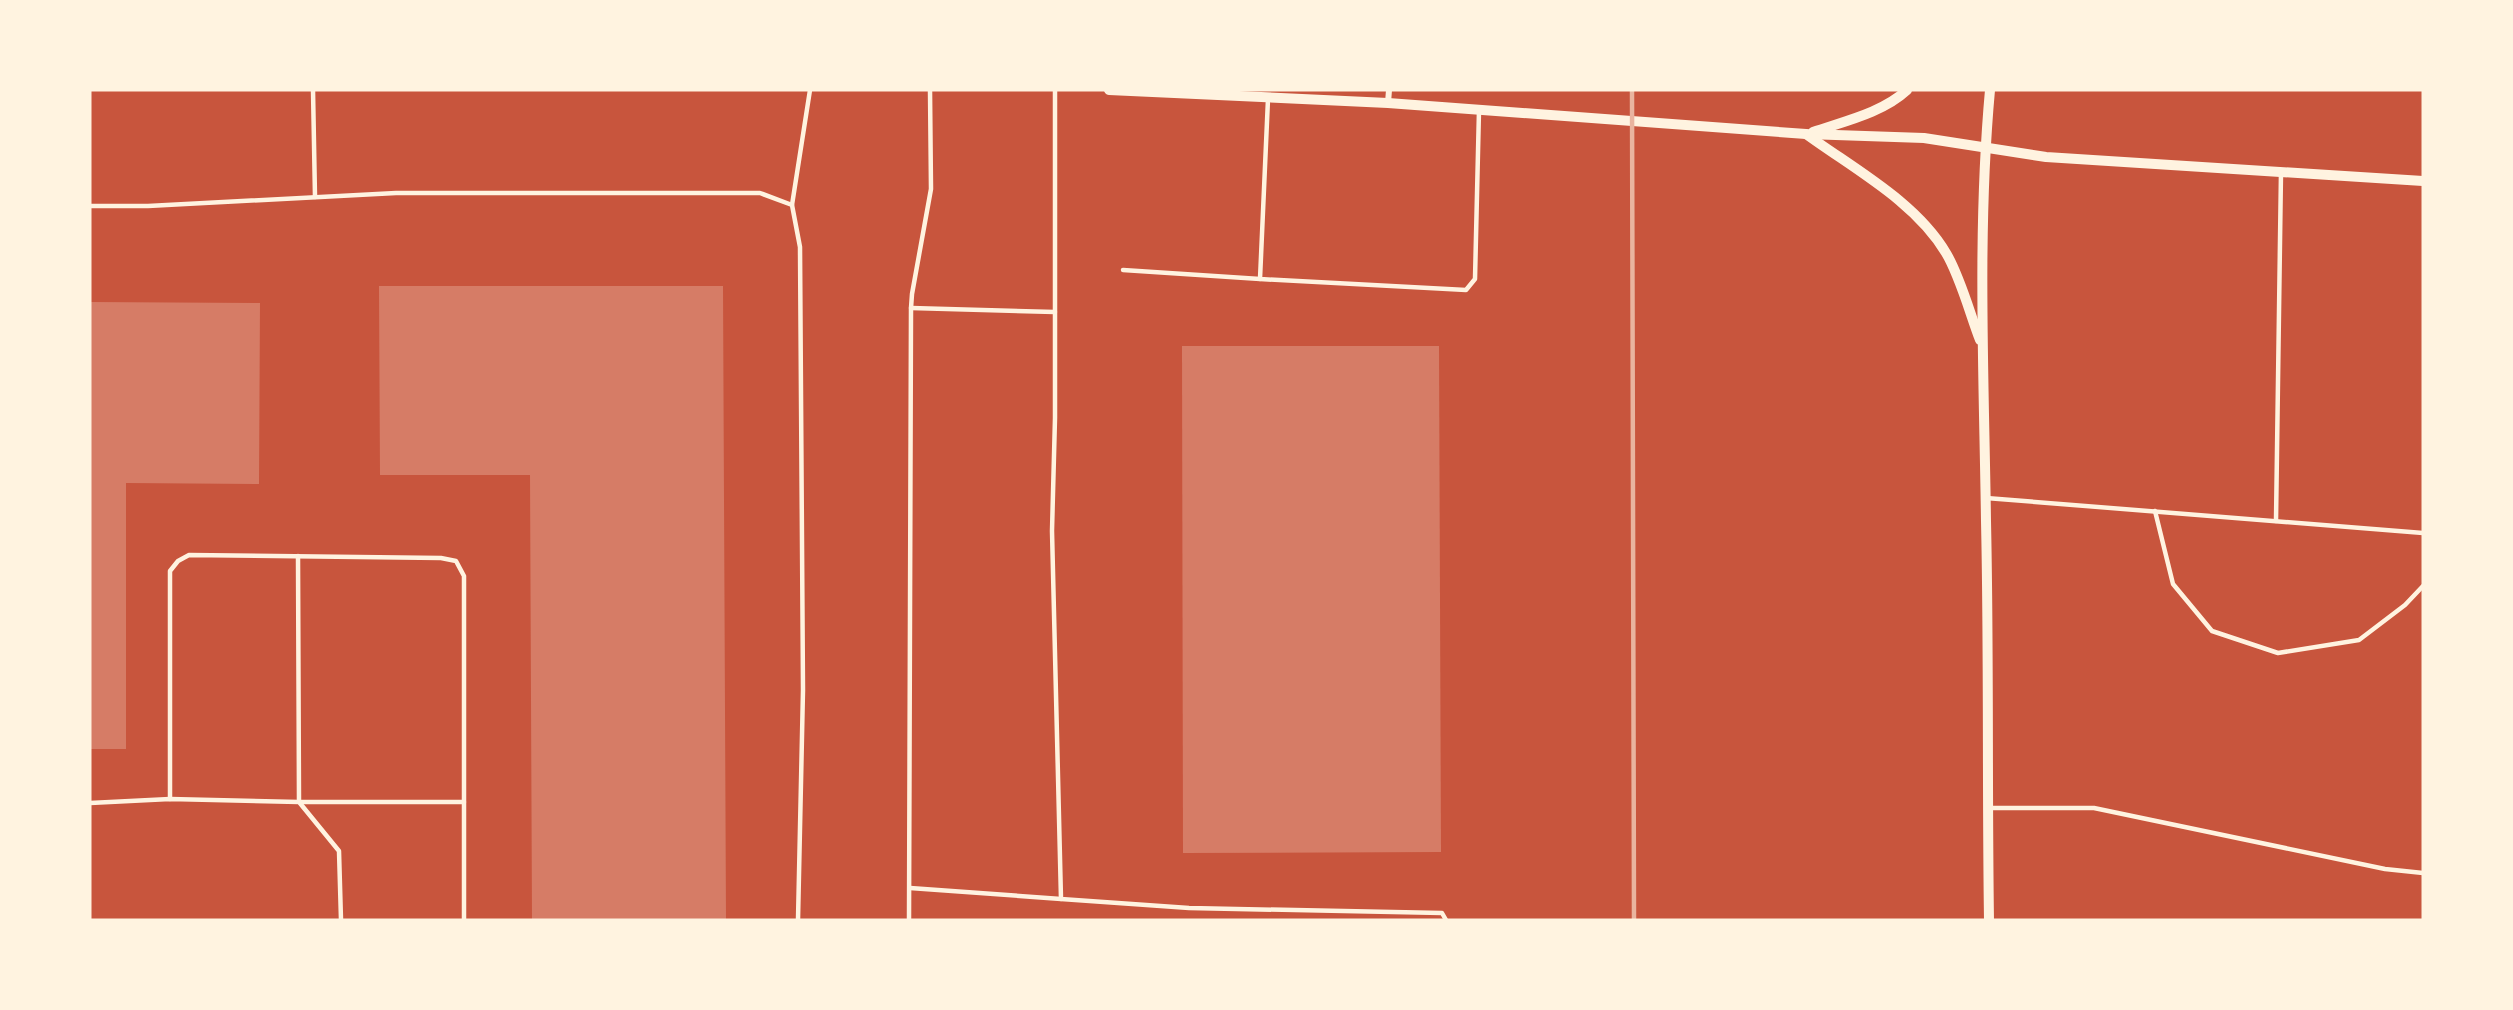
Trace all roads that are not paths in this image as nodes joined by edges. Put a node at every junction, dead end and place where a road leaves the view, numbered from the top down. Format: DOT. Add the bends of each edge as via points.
graph roads {
  1 [pos="313,90"];
  2 [pos="810,90"];
  3 [pos="930,90"];
  4 [pos="1055,90"];
  5 [pos="1109,90"];
  6 [pos="1389,90"];
  7 [pos="1907,90"];
  8 [pos="1989,90"];
  9 [pos="1268,98"];
  10 [pos="1388,103"];
  11 [pos="1479,110"];
  12 [pos="1806,134"];
  13 [pos="1984,147"];
  14 [pos="2281,172"];
  15 [pos="2423,181"];
  16 [pos="315,197"];
  17 [pos="90,206"];
  18 [pos="792,206"];
  19 [pos="1123,270"];
  20 [pos="1260,279"];
  21 [pos="911,308"];
  22 [pos="1055,312"];
  23 [pos="1982,346"];
  24 [pos="1986,498"];
  25 [pos="2155,511"];
  26 [pos="2276,521"];
  27 [pos="2423,533"];
  28 [pos="298,556"];
  29 [pos="2423,586"];
  30 [pos="170,800"];
  31 [pos="299,802"];
  32 [pos="464,802"];
  33 [pos="90,803"];
  34 [pos="1987,808"];
  35 [pos="2423,873"];
  36 [pos="910,888"];
  37 [pos="1061,898"];
  38 [pos="1403,912"];
  39 [pos="341,920"];
  40 [pos="464,920"];
  41 [pos="798,920"];
  42 [pos="909,920"];
  43 [pos="1403,920"];
  44 [pos="1446,920"];
  45 [pos="1989,920"];
  1 -- 16 [label="lane"];
  2 -- 18 [label="lane"];
  3 -- 21 [label="lane" via="931,189"];
  4 -- 22 [label="lane"];
  5 -- 9 [label="street"];
  6 -- 10 [label="street"];
  7 -- 12 [label="street" via="1898,99 1865,115"];
  8 -- 13 [label="street"];
  9 -- 10 [label="street"];
  9 -- 20 [label="lane"];
  10 -- 11 [label="street"];
  11 -- 12 [label="street"];
  11 -- 20 [label="lane" via="1475,279 1466,290"];
  12 -- 13 [label="street" via="1924,138"];
  12 -- 23 [label="street" via="1912,211 1932,231 1948,256"];
  13 -- 14 [label="street" via="2046,157"];
  13 -- 23 [label="street"];
  14 -- 15 [label="street"];
  14 -- 26 [label="lane"];
  16 -- 17 [label="lane"];
  16 -- 18 [label="lane" via="396,193 760,193"];
  18 -- 41 [label="lane" via="800,259 803,690"];
  19 -- 20 [label="lane"];
  21 -- 22 [label="lane"];
  21 -- 36 [label="lane"];
  22 -- 37 [label="lane" via="1052,531"];
  23 -- 24 [label="street"];
  24 -- 25 [label="lane"];
  24 -- 34 [label="street"];
  25 -- 26 [label="lane"];
  25 -- 29 [label="lane" via="2173,584 2212,631 2278,653 2359,640"];
  26 -- 27 [label="lane"];
  28 -- 30 [label="lane" via="189,555 170,571"];
  28 -- 31 [label="lane"];
  28 -- 32 [label="lane" via="456,561 464,576"];
  30 -- 31 [label="lane"];
  30 -- 33 [label="lane"];
  31 -- 32 [label="lane"];
  31 -- 39 [label="lane" via="339,851"];
  32 -- 40 [label="lane"];
  34 -- 35 [label="lane" via="2094,808 2385,869"];
  34 -- 45 [label="street"];
  36 -- 37 [label="lane"];
  36 -- 42 [label="lane"];
  37 -- 38 [label="lane" via="1189,908"];
  38 -- 43 [label="lane"];
  38 -- 44 [label="lane" via="1442,913"];
}
